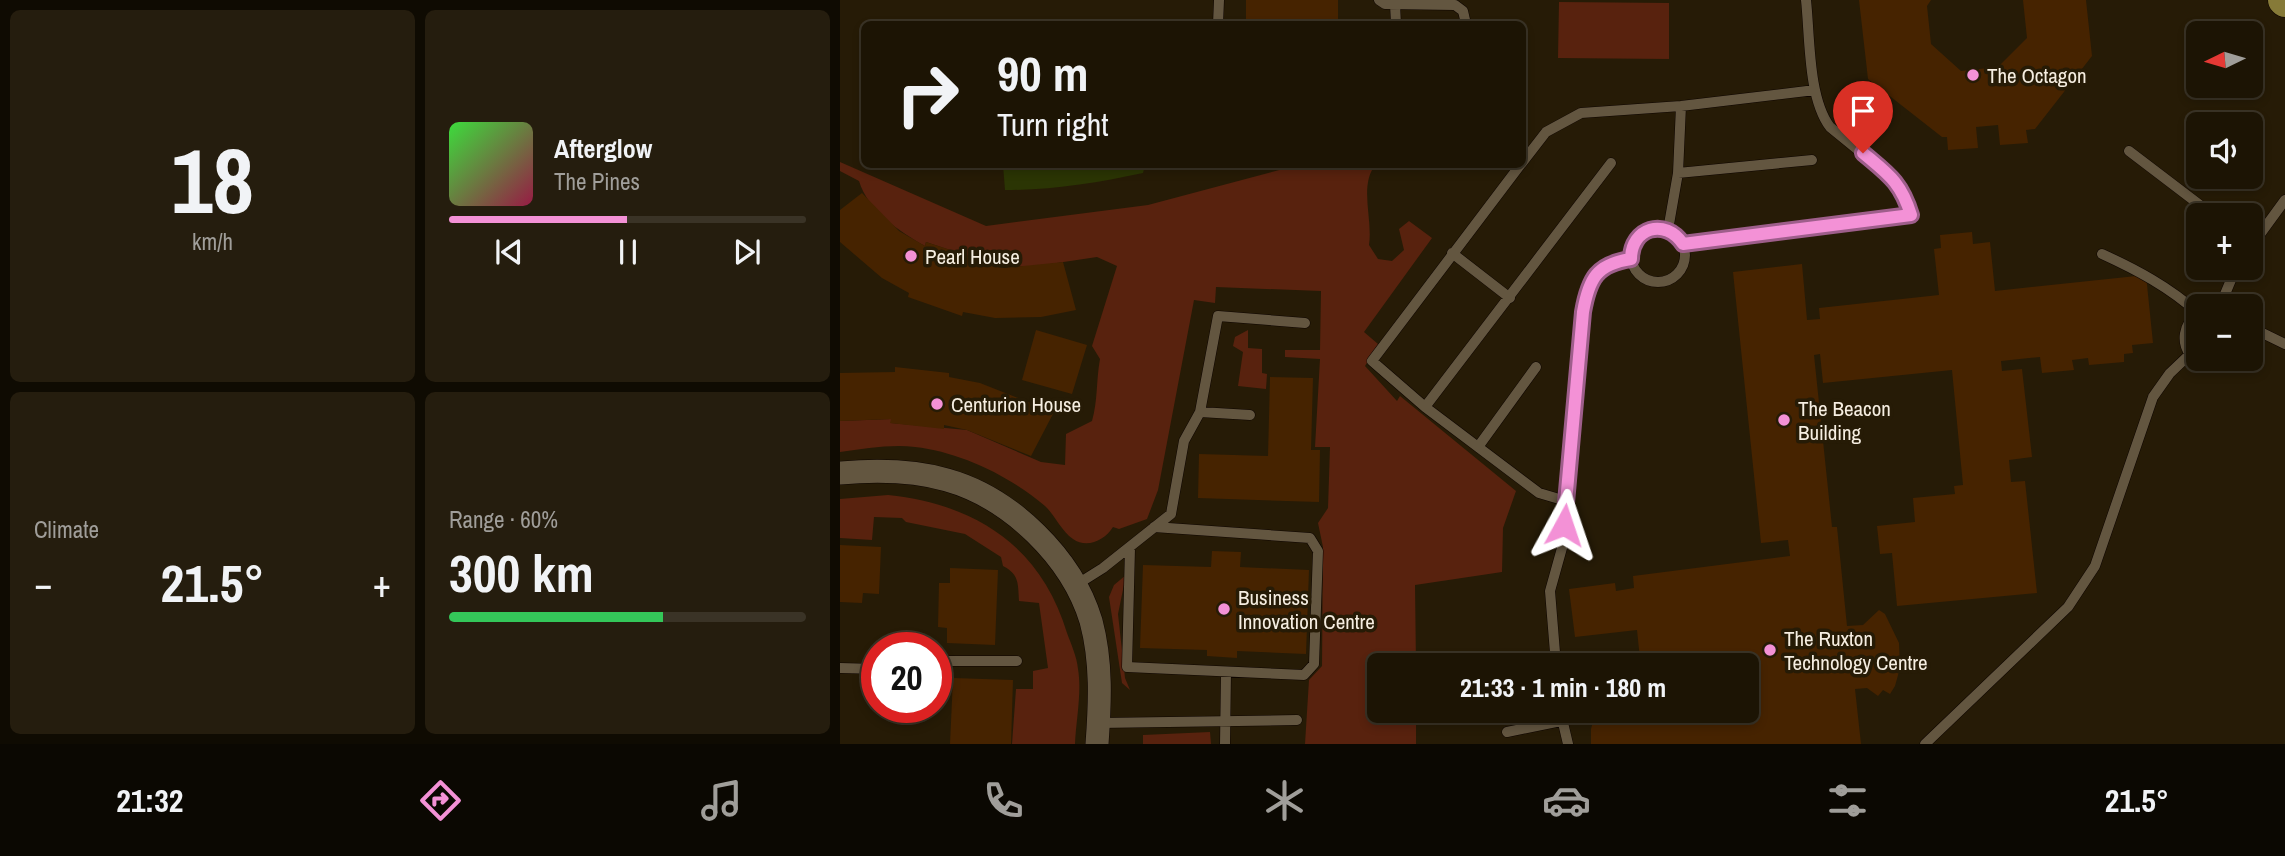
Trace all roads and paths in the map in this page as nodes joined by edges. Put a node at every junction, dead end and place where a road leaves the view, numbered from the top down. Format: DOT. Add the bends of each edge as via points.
graph roads {
  1 [pos="1219,0"];
  2 [pos="1379,0"];
  3 [pos="1806,0"];
  4 [pos="1395,4"];
  5 [pos="1218,21"];
  6 [pos="1396,21"];
  7 [pos="1465,21"];
  8 [pos="1815,90"];
  9 [pos="1681,106"];
  10 [pos="2129,151"];
  11 [pos="1526,159"];
  12 [pos="1812,160"];
  13 [pos="1611,163"];
  14 [pos="1519,168"];
  15 [pos="1678,173"];
  16 [pos="2285,200"];
  17 [pos="2197,203"];
  18 [pos="1668,230"];
  19 [pos="2263,230"];
  20 [pos="1683,244"];
  21 [pos="1452,253"];
  22 [pos="2102,254"];
  23 [pos="1631,259"];
  24 [pos="1510,298"];
  25 [pos="2186,302"];
  26 [pos="1305,323"];
  27 [pos="2263,333"];
  28 [pos="2285,344"];
  29 [pos="2186,358"];
  30 [pos="1536,367"];
  31 [pos="1425,407"];
  32 [pos="1200,412"];
  33 [pos="1250,415"];
  34 [pos="1478,447"];
  35 [pos="840,473"];
  36 [pos="1566,501"];
  37 [pos="1154,527"];
  38 [pos="1130,548"];
  39 [pos="1076,585"];
  40 [pos="1555,653"];
  41 [pos="952,661"];
  42 [pos="1017,661"];
  43 [pos="840,668"];
  44 [pos="861,668"];
  45 [pos="1226,673"];
  46 [pos="1226,720"];
  47 [pos="1297,720"];
  48 [pos="1537,723"];
  49 [pos="1563,723"];
  50 [pos="1507,732"];
  51 [pos="1098,734"];
  52 [pos="1225,744"];
  53 [pos="1568,744"];
  54 [pos="1925,744"];
  1 -- 5 [label="lane"];
  2 -- 4 [label="lane"];
  3 -- 8 [label="lane"];
  4 -- 6 [label="lane"];
  4 -- 7 [label="lane" via="1455,5"];
  8 -- 9 [label="lane"];
  8 -- 20 [label="lane" via="1822,117 1895,180 1904,191 1911,215"];
  9 -- 11 [label="lane" via="1581,113 1546,132"];
  9 -- 15 [label="lane"];
  10 -- 17 [label="lane"];
  12 -- 15 [label="lane"];
  13 -- 24 [label="lane"];
  14 -- 21 [label="lane"];
  15 -- 18 [label="lane"];
  16 -- 19 [label="lane"];
  18 -- 20 [label="lane"];
  18 -- 23 [label="lane" via="1654,228 1639,235"];
  20 -- 23 [label="lane" via="1684,262 1666,281 1647,280"];
  21 -- 24 [label="lane"];
  21 -- 31 [label="lane" via="1372,360"];
  22 -- 25 [label="lane" via="2141,271"];
  23 -- 36 [label="lane" via="1611,262 1596,273 1586,295"];
  24 -- 31 [label="lane"];
  26 -- 32 [label="lane" via="1218,316"];
  27 -- 28 [label="lane"];
  29 -- 54 [label="lane" via="2153,397 2095,566 2084,584 2068,607"];
  30 -- 34 [label="lane"];
  31 -- 34 [label="lane"];
  32 -- 33 [label="lane"];
  32 -- 37 [label="lane" via="1184,441 1171,514"];
  34 -- 36 [label="lane" via="1539,493"];
  35 -- 39 [label="street" via="900,472 947,480 979,494 1016,517 1046,544"];
  36 -- 40 [label="lane" via="1559,569 1550,591"];
  37 -- 38 [label="lane"];
  37 -- 45 [label="lane" via="1310,538 1318,551 1314,664 1304,675"];
  38 -- 39 [label="lane"];
  38 -- 45 [label="lane" via="1127,667"];
  39 -- 51 [label="street" via="1100,665"];
  41 -- 42 [label="lane"];
  43 -- 44 [label="lane"];
  45 -- 46 [label="lane"];
  46 -- 47 [label="lane"];
  46 -- 51 [label="lane"];
  46 -- 52 [label="lane"];
  48 -- 50 [label="lane"];
  49 -- 53 [label="lane"];
}
